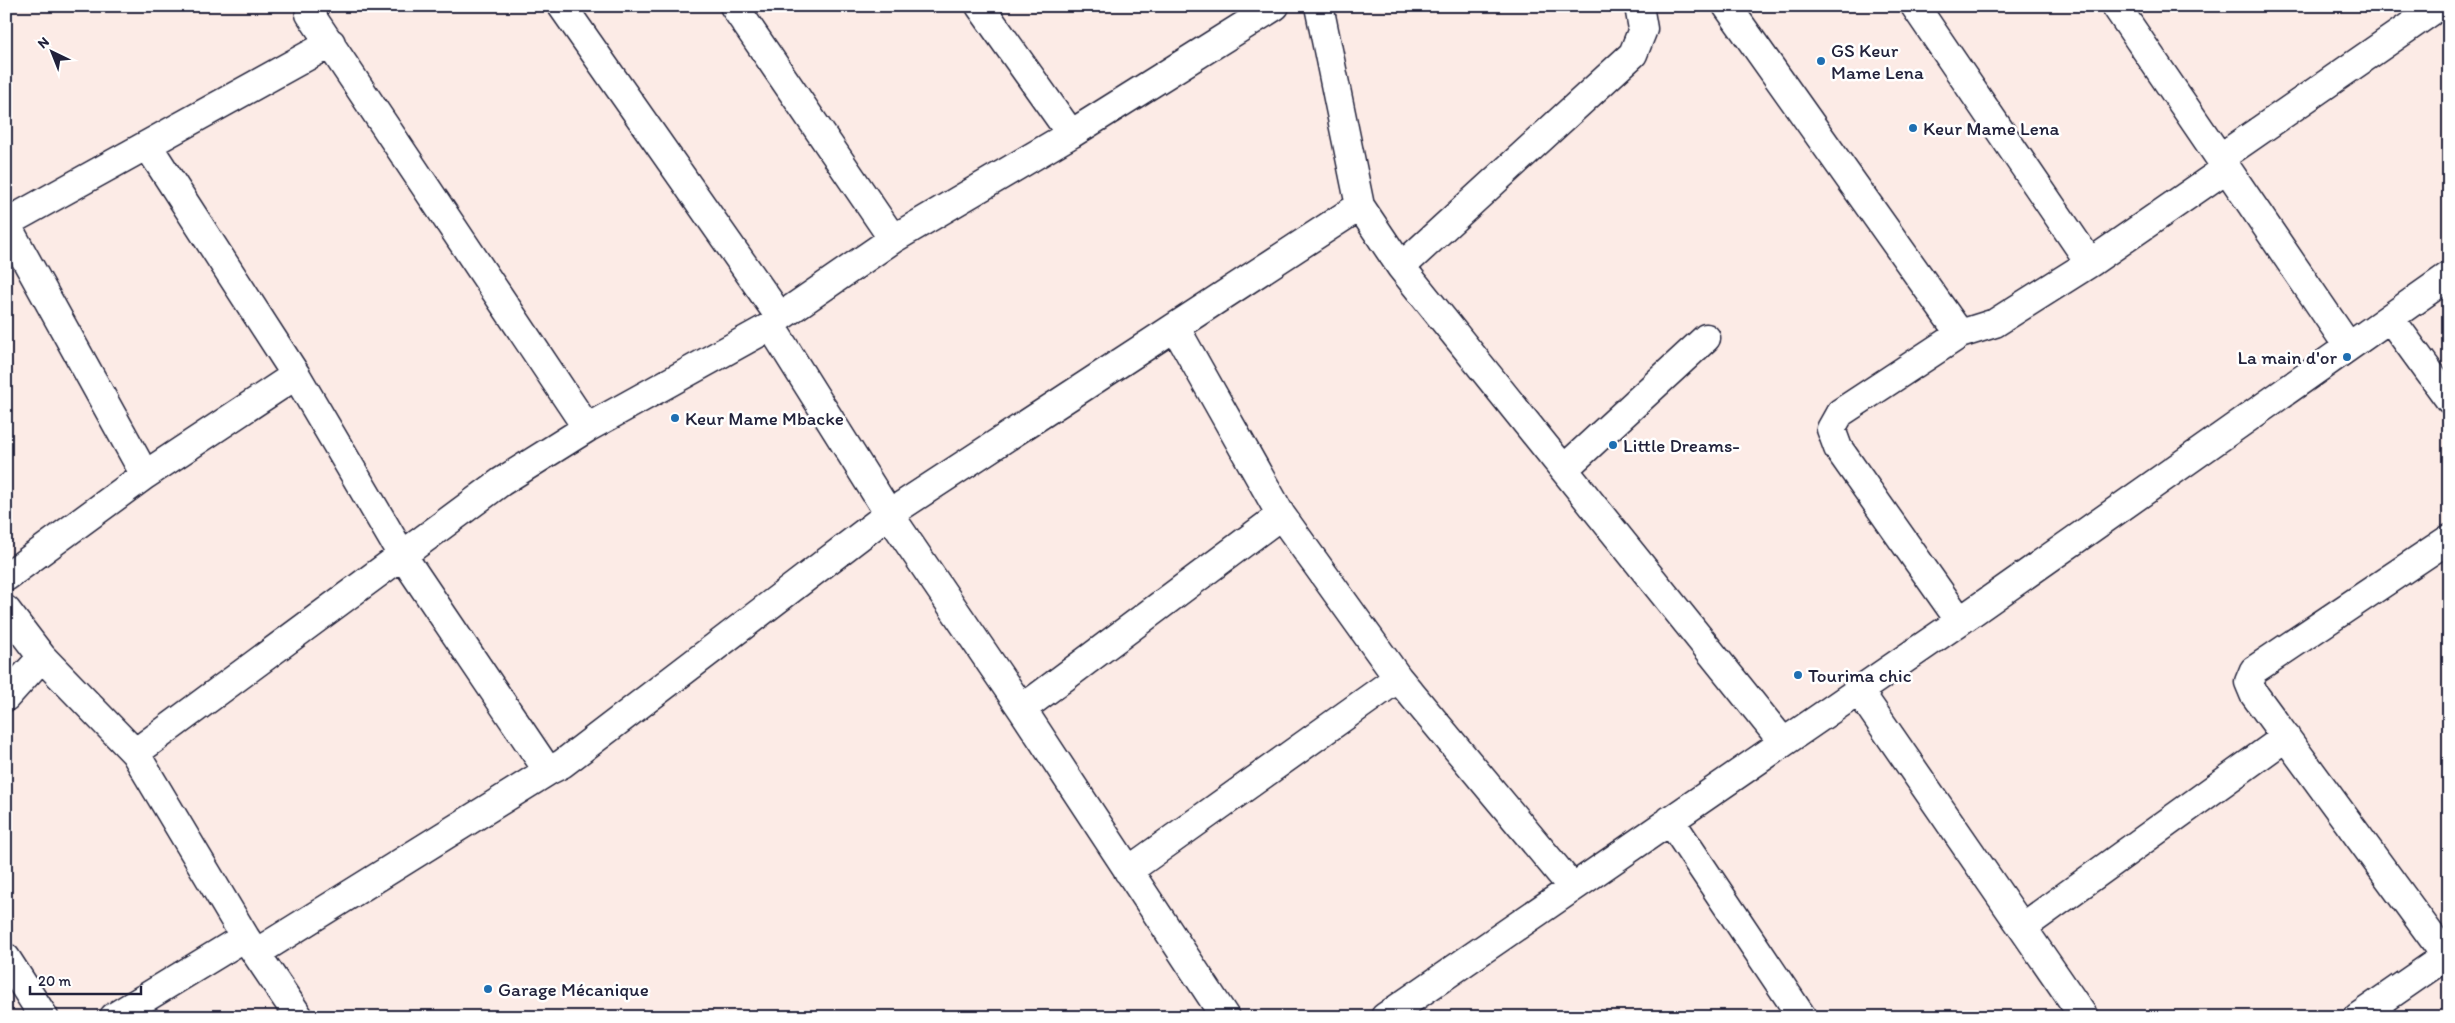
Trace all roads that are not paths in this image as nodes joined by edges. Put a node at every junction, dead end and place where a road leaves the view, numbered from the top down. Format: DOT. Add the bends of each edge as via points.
graph roads {
  1 [pos="309,6"];
  2 [pos="562,6"];
  3 [pos="734,6"];
  4 [pos="980,6"];
  5 [pos="1275,6"];
  6 [pos="1319,6"];
  7 [pos="1639,6"];
  8 [pos="1916,6"];
  9 [pos="2116,6"];
  10 [pos="2439,6"];
  11 [pos="1732,8"];
  12 [pos="331,43"];
  13 [pos="1071,134"];
  14 [pos="148,146"];
  15 [pos="2223,163"];
  16 [pos="1360,206"];
  17 [pos="6,224"];
  18 [pos="893,239"];
  19 [pos="2090,263"];
  20 [pos="1401,267"];
  21 [pos="2449,276"];
  22 [pos="2390,318"];
  23 [pos="776,322"];
  24 [pos="1175,327"];
  25 [pos="1960,334"];
  26 [pos="1706,338"];
  27 [pos="2348,346"];
  28 [pos="296,375"];
  29 [pos="2449,400"];
  30 [pos="587,428"];
  31 [pos="1564,469"];
  32 [pos="145,475"];
  33 [pos="889,514"];
  34 [pos="1280,515"];
  35 [pos="2449,539"];
  36 [pos="402,555"];
  37 [pos="6,576"];
  38 [pos="6,610"];
  39 [pos="1960,621"];
  40 [pos="42,657"];
  41 [pos="1398,678"];
  42 [pos="1859,691"];
  43 [pos="6,697"];
  44 [pos="1022,709"];
  45 [pos="2286,737"];
  46 [pos="1783,742"];
  47 [pos="135,753"];
  48 [pos="548,771"];
  49 [pos="1670,820"];
  50 [pos="1128,871"];
  51 [pos="1572,887"];
  52 [pos="2023,927"];
  53 [pos="251,945"];
  54 [pos="6,958"];
  55 [pos="2448,958"];
  56 [pos="44,1017"];
  57 [pos="114,1017"];
  58 [pos="298,1017"];
  59 [pos="1225,1017"];
  60 [pos="1385,1017"];
  61 [pos="1802,1017"];
  62 [pos="2084,1017"];
  63 [pos="2358,1017"];
  1 -- 12 [label="street" via="310,14"];
  2 -- 23 [label="street"];
  3 -- 18 [label="street"];
  4 -- 13 [label="street"];
  5 -- 13 [label="street"];
  6 -- 16 [label="street"];
  7 -- 20 [label="street" via="1643,29 1633,54"];
  8 -- 19 [label="street"];
  9 -- 15 [label="street"];
  10 -- 15 [label="street"];
  11 -- 25 [label="street"];
  12 -- 14 [label="street"];
  12 -- 30 [label="street"];
  13 -- 18 [label="street"];
  14 -- 17 [label="street"];
  14 -- 28 [label="street"];
  15 -- 19 [label="street"];
  15 -- 27 [label="street"];
  16 -- 20 [label="street"];
  16 -- 24 [label="street"];
  17 -- 32 [label="street"];
  18 -- 23 [label="street"];
  19 -- 25 [label="street" via="1995,323"];
  20 -- 31 [label="street"];
  21 -- 22 [label="street"];
  22 -- 27 [label="street"];
  22 -- 29 [label="street"];
  23 -- 30 [label="street"];
  23 -- 33 [label="street"];
  24 -- 33 [label="street"];
  24 -- 34 [label="street"];
  25 -- 39 [label="street" via="1840,413 1831,429 1838,448"];
  26 -- 31 [label="street"];
  27 -- 39 [label="street"];
  28 -- 32 [label="street"];
  28 -- 36 [label="street"];
  30 -- 36 [label="street" via="501,482"];
  31 -- 46 [label="street"];
  32 -- 37 [label="street"];
  33 -- 44 [label="street"];
  33 -- 48 [label="street" via="562,764"];
  34 -- 41 [label="street"];
  34 -- 44 [label="street"];
  35 -- 45 [label="street" via="2254,670 2249,682 2254,694"];
  36 -- 47 [label="street"];
  36 -- 48 [label="street"];
  38 -- 40 [label="street"];
  39 -- 42 [label="street"];
  40 -- 43 [label="street"];
  40 -- 47 [label="street"];
  41 -- 50 [label="street"];
  41 -- 51 [label="street"];
  42 -- 46 [label="street"];
  42 -- 52 [label="street"];
  44 -- 50 [label="street"];
  45 -- 52 [label="street"];
  45 -- 55 [label="street"];
  46 -- 49 [label="street"];
  47 -- 53 [label="street"];
  48 -- 53 [label="street"];
  49 -- 51 [label="street"];
  49 -- 61 [label="street"];
  50 -- 59 [label="street"];
  51 -- 60 [label="street"];
  52 -- 62 [label="street"];
  53 -- 57 [label="street"];
  53 -- 58 [label="street"];
  54 -- 56 [label="street"];
  55 -- 63 [label="street"];
}
